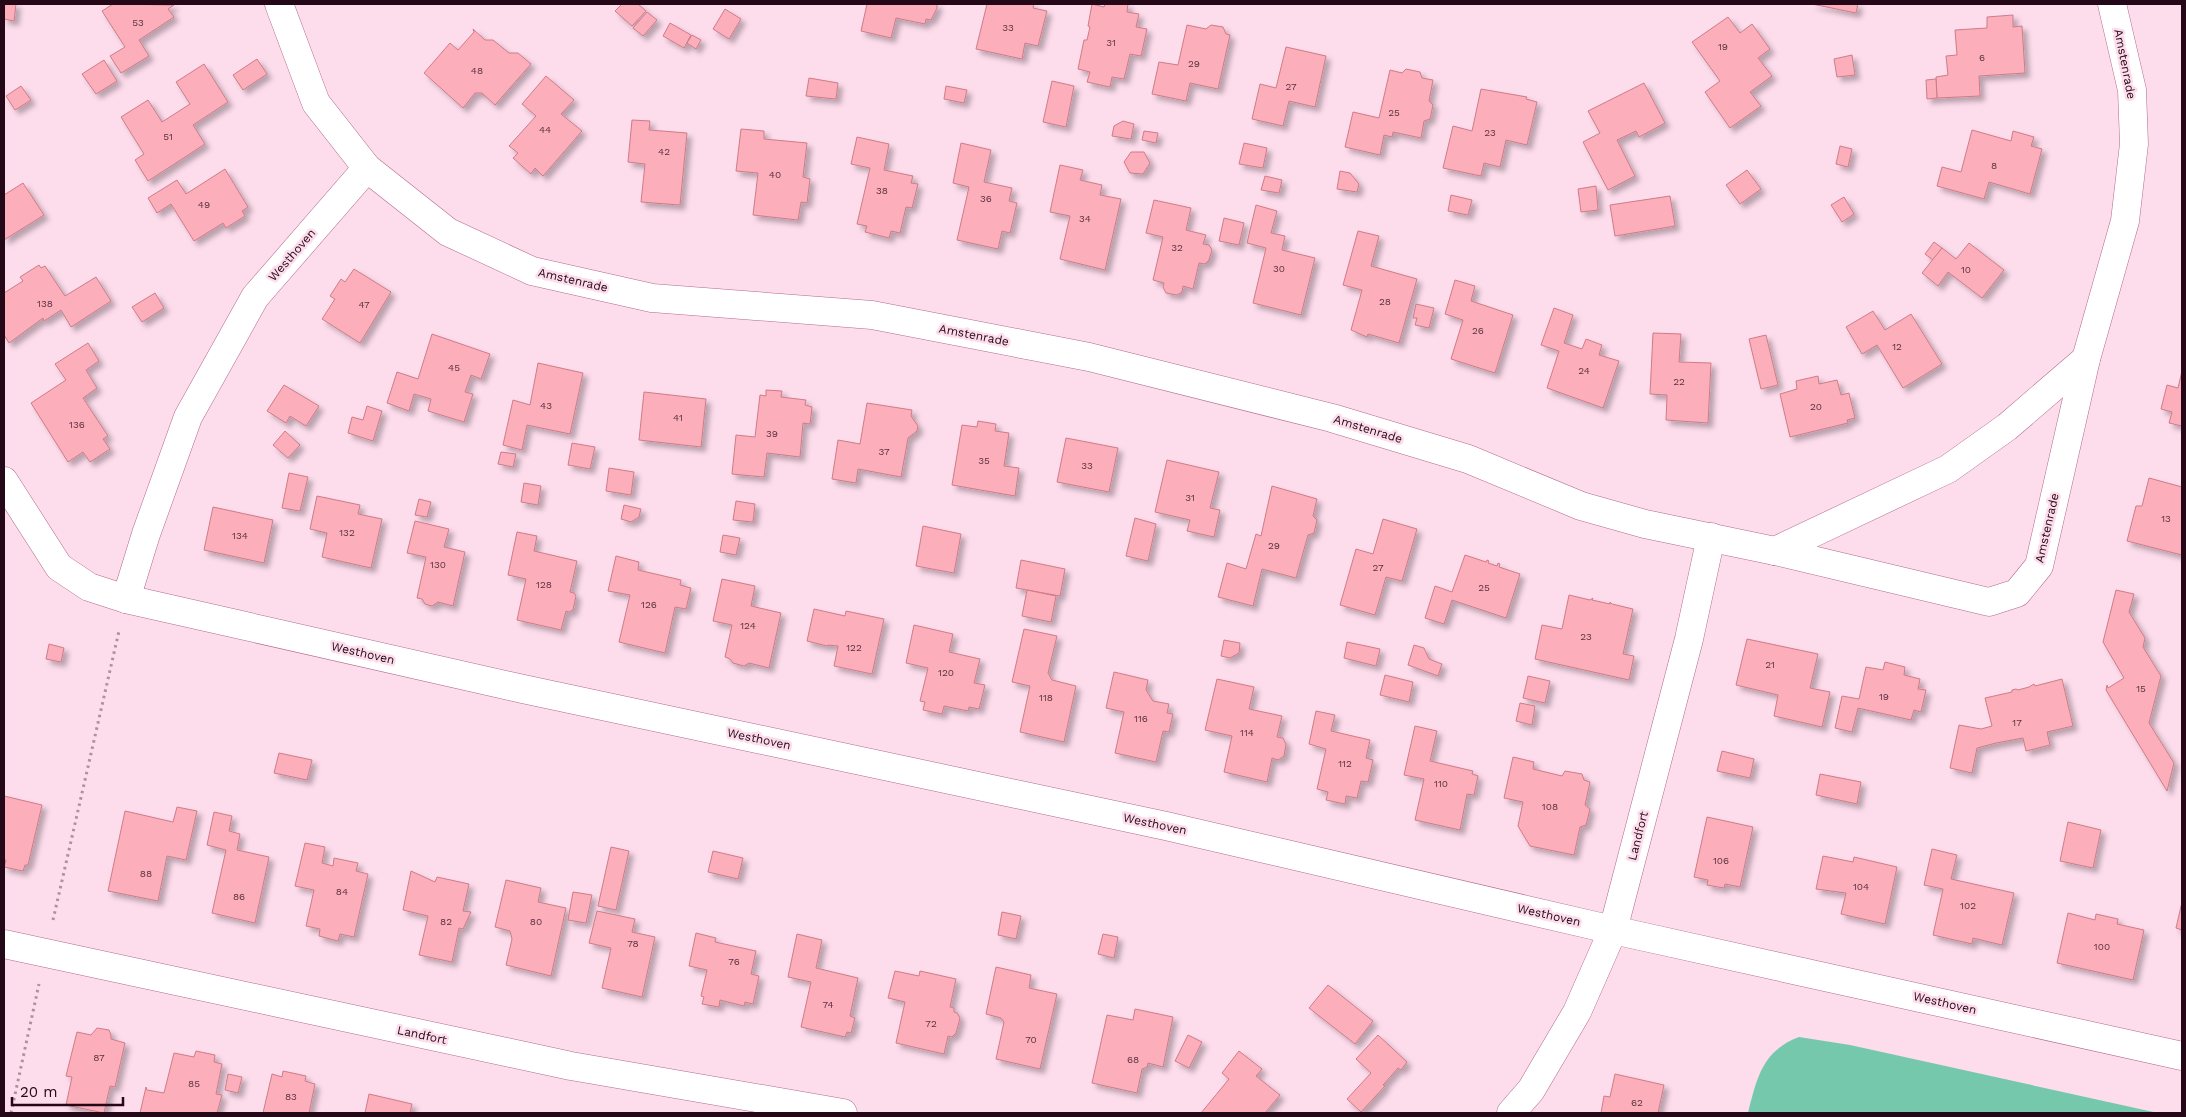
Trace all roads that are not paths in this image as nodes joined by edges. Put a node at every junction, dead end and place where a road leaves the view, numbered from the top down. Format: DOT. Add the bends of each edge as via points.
graph roads {
  1 [pos="279,4"];
  2 [pos="2112,4"];
  3 [pos="367,168"];
  4 [pos="2086,360"];
  5 [pos="4,481"];
  6 [pos="1711,537"];
  7 [pos="1775,551"];
  8 [pos="126,599"];
  9 [pos="1614,930"];
  10 [pos="4,944"];
  11 [pos="2182,1056"];
  12 [pos="843,1113"];
  13 [pos="1511,1113"];
  1 -- 3 [label="street, Amstenrade" via="316,103"];
  2 -- 4 [label="street, Amstenrade" via="2132,90 2134,144 2125,221"];
  3 -- 6 [label="street, Amstenrade" via="448,232 532,271 652,298 872,315 1090,357 1332,418 1468,459 1582,506 1646,524"];
  3 -- 8 [label="street, Westhoven" via="255,297 188,417"];
  4 -- 7 [label="street" via="2007,427 1948,469"];
  4 -- 7 [label="street, Amstenrade" via="2040,566 2017,593 1989,602"];
  5 -- 8 [label="street, Westhoven" via="59,567 90,587"];
  6 -- 7 [label="street, Amstenrade"];
  6 -- 9 [label="street, Landfort" via="1689,638"];
  8 -- 9 [label="street, Westhoven" via="513,687 1166,826"];
  9 -- 11 [label="street, Westhoven"];
  9 -- 13 [label="street, Landfort" via="1577,1012 1531,1090"];
  10 -- 12 [label="street, Landfort" via="571,1066"];
}
